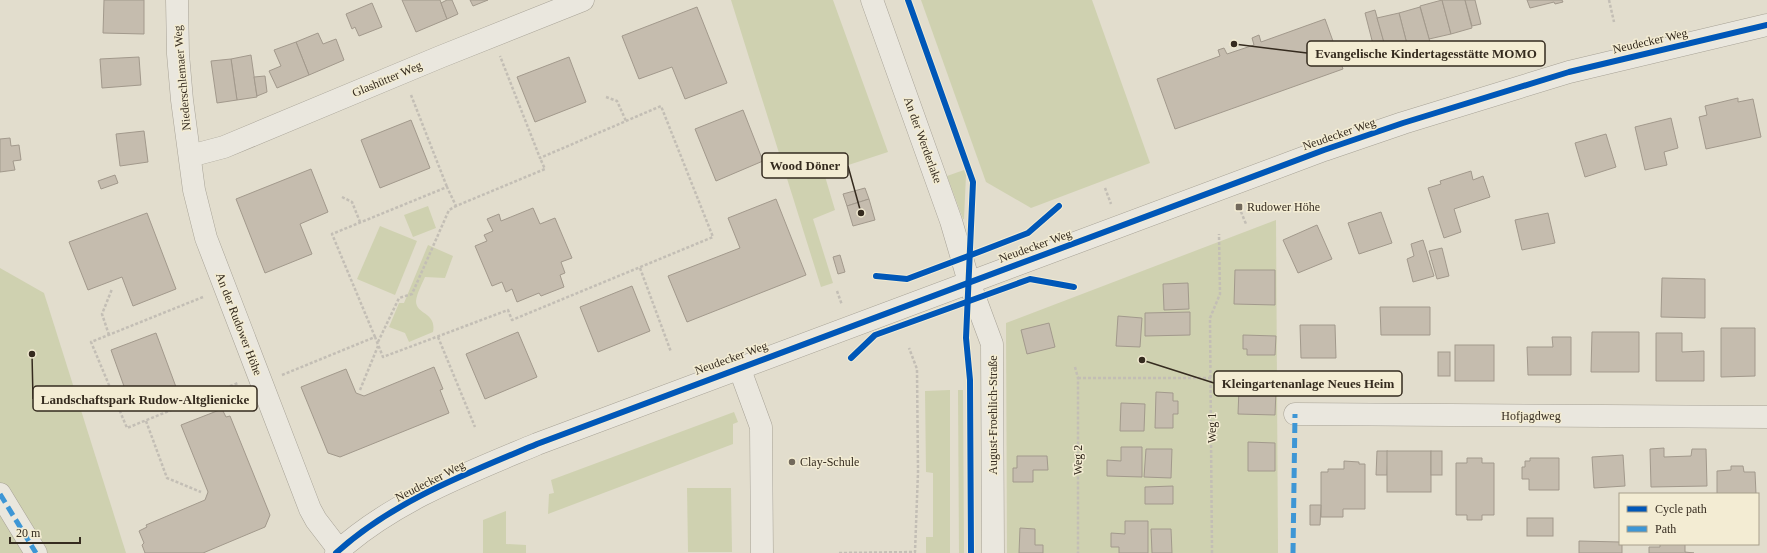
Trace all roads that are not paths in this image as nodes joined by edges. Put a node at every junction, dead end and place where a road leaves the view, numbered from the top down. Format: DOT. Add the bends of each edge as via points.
graph roads {
  1 [pos="177,0"];
  2 [pos="583,0"];
  3 [pos="872,0"];
  4 [pos="1767,25"];
  5 [pos="190,156"];
  6 [pos="969,282"];
  7 [pos="738,367"];
  8 [pos="1295,414"];
  9 [pos="1767,418"];
  10 [pos="0,494"];
  11 [pos="338,552"];
  12 [pos="36,553"];
  13 [pos="762,553"];
  14 [pos="993,553"];
  1 -- 5 [label="street, Niederschlemaer Weg" via="182,92"];
  2 -- 5 [label="street, Glashütter Weg" via="224,147"];
  3 -- 6 [label="street, An der Werderlake" via="952,221"];
  4 -- 6 [label="street, Neudecker Weg" via="1569,72 1403,123"];
  5 -- 11 [label="street, An der Rudower Höhe" via="194,190 206,238 310,508"];
  6 -- 7 [label="street, Neudecker Weg"];
  6 -- 14 [label="street, August-Froehlich-Straße" via="992,344"];
  7 -- 11 [label="street, Neudecker Weg" via="587,424 490,463 427,492 362,532"];
  7 -- 13 [label="street" via="761,427"];
  8 -- 9 [label="street, Hofjagdweg"];
  10 -- 12 [label="street"];
}
